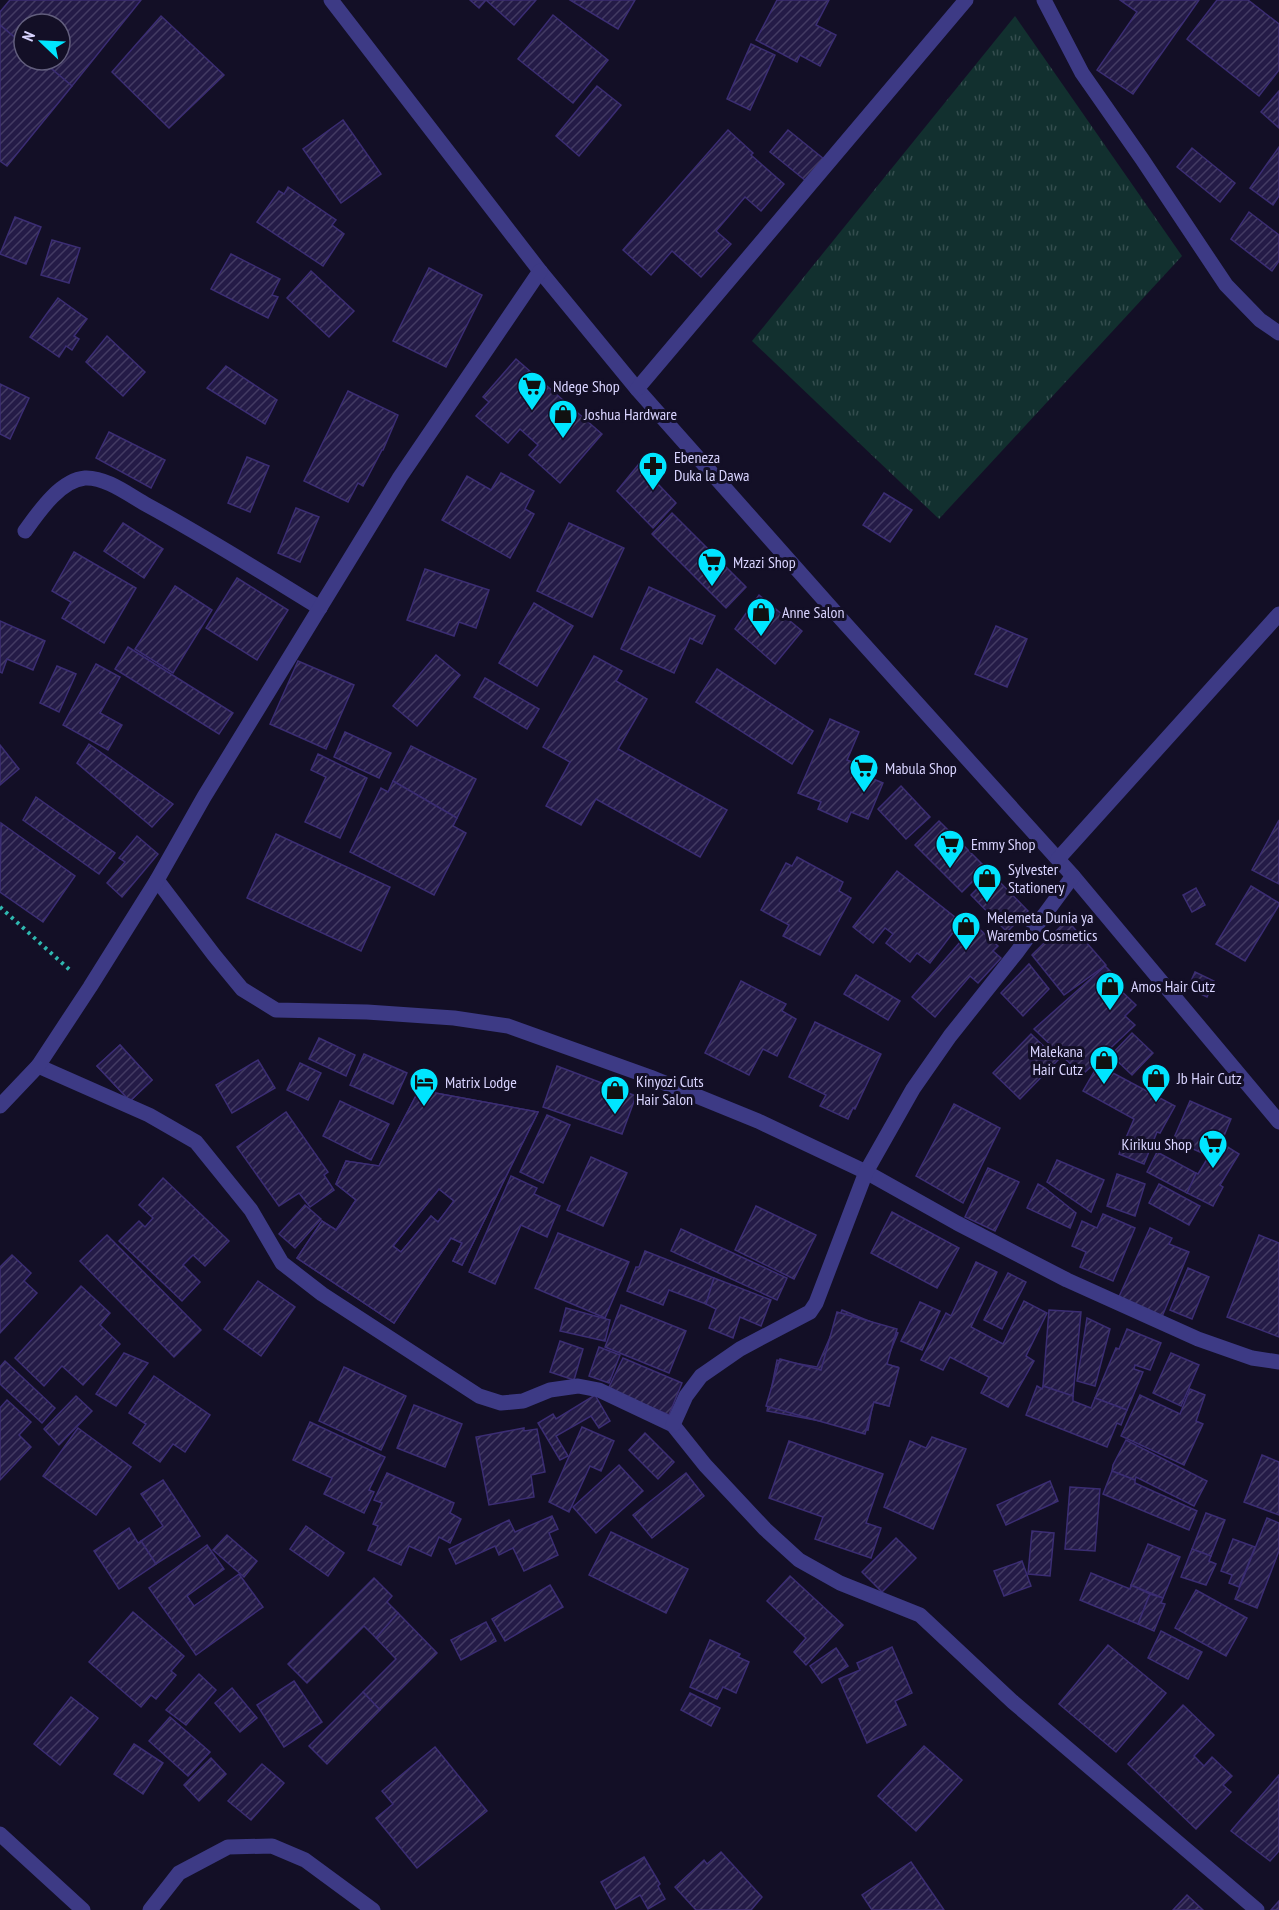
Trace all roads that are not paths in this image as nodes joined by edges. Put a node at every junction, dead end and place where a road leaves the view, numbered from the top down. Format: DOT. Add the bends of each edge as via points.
graph roads {
  1 [pos="331,0"];
  2 [pos="966,0"];
  3 [pos="1044,0"];
  4 [pos="540,271"];
  5 [pos="1279,333"];
  6 [pos="637,389"];
  7 [pos="25,531"];
  8 [pos="320,608"];
  9 [pos="1279,614"];
  10 [pos="1058,859"];
  11 [pos="1073,876"];
  12 [pos="157,880"];
  13 [pos="38,1066"];
  14 [pos="0,1106"];
  15 [pos="1279,1122"];
  16 [pos="866,1172"];
  17 [pos="1279,1362"];
  18 [pos="673,1425"];
  19 [pos="0,1834"];
  20 [pos="84,1910"];
  21 [pos="150,1910"];
  22 [pos="373,1910"];
  23 [pos="1257,1910"];
  1 -- 4 [label="street"];
  2 -- 6 [label="street"];
  3 -- 5 [label="street" via="1082,73 1226,285 1260,320"];
  4 -- 6 [label="street"];
  4 -- 8 [label="street" via="400,477"];
  6 -- 10 [label="street"];
  7 -- 8 [label="street" via="61,489 84,478 103,481 193,530"];
  8 -- 12 [label="street"];
  9 -- 10 [label="street"];
  10 -- 11 [label="street"];
  11 -- 15 [label="street"];
  11 -- 16 [label="street" via="950,1036 913,1089"];
  12 -- 13 [label="street"];
  12 -- 16 [label="street" via="242,989 276,1010 368,1012 508,1026 758,1121"];
  13 -- 14 [label="street"];
  13 -- 18 [label="street" via="149,1115 196,1142 251,1210 282,1263 322,1294 479,1396 501,1403 523,1401 549,1390 578,1386 599,1390"];
  16 -- 17 [label="street" via="1067,1280 1198,1339 1252,1358"];
  16 -- 18 [label="street" via="810,1312 740,1349 701,1376 686,1396"];
  18 -- 23 [label="street" via="705,1465 799,1560 840,1583 920,1615 1013,1702"];
  19 -- 20 [label="street"];
  21 -- 22 [label="street" via="179,1873 228,1847 272,1846 305,1860"];
}
